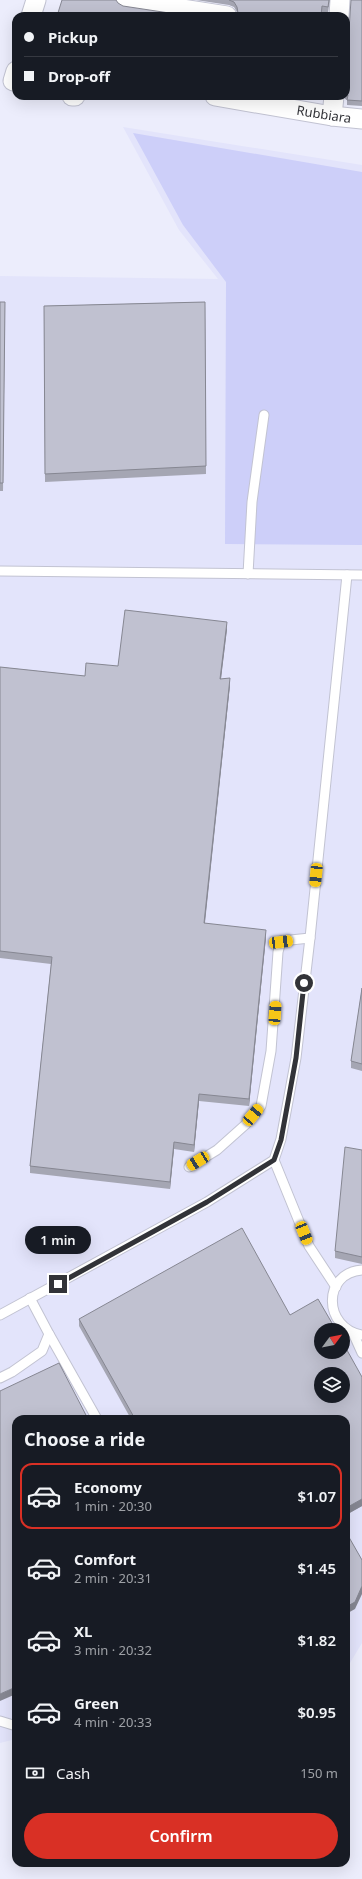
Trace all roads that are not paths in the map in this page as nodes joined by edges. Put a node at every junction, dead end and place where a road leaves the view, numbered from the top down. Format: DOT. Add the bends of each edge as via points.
graph roads {
  1 [pos="36,0"];
  2 [pos="124,0"];
  3 [pos="340,0"];
  4 [pos="32,12"];
  5 [pos="201,12"];
  6 [pos="339,12"];
  7 [pos="238,100"];
  8 [pos="334,100"];
  9 [pos="332,116"];
  10 [pos="362,120"];
  11 [pos="264,415"];
  12 [pos="0,571"];
  13 [pos="248,574"];
  14 [pos="347,575"];
  15 [pos="362,575"];
  16 [pos="310,938"];
  17 [pos="274,1160"];
  18 [pos="189,1167"];
  19 [pos="362,1270"];
  20 [pos="336,1286"];
  21 [pos="30,1298"];
  22 [pos="0,1315"];
  23 [pos="353,1333"];
  24 [pos="49,1334"];
  25 [pos="362,1335"];
  26 [pos="362,1353"];
  27 [pos="0,1378"];
  28 [pos="96,1415"];
  29 [pos="0,1721"];
  30 [pos="12,1725"];
  1 -- 4 [label="street"];
  2 -- 5 [label="street"];
  3 -- 6 [label="street"];
  7 -- 9 [label="street, Rubbiara"];
  8 -- 9 [label="street"];
  9 -- 10 [label="street, Rubbiara"];
  11 -- 13 [label="lane" via="252,502"];
  12 -- 13 [label="lane"];
  13 -- 14 [label="lane"];
  14 -- 15 [label="lane"];
  14 -- 16 [label="lane"];
  16 -- 17 [label="lane" via="296,1058 281,1140"];
  16 -- 18 [label="lane" via="281,942 278,952 271,1051 261,1106 245,1125 217,1150"];
  17 -- 20 [label="lane" via="309,1246"];
  17 -- 21 [label="lane" via="207,1202"];
  19 -- 20 [label="lane" via="349,1274"];
  20 -- 23 [label="lane" via="332,1304 334,1314 344,1328"];
  21 -- 22 [label="lane"];
  21 -- 24 [label="lane"];
  23 -- 25 [label="lane"];
  23 -- 26 [label="lane"];
  24 -- 27 [label="lane" via="42,1351"];
  24 -- 28 [label="lane"];
  29 -- 30 [label="lane"];
}
